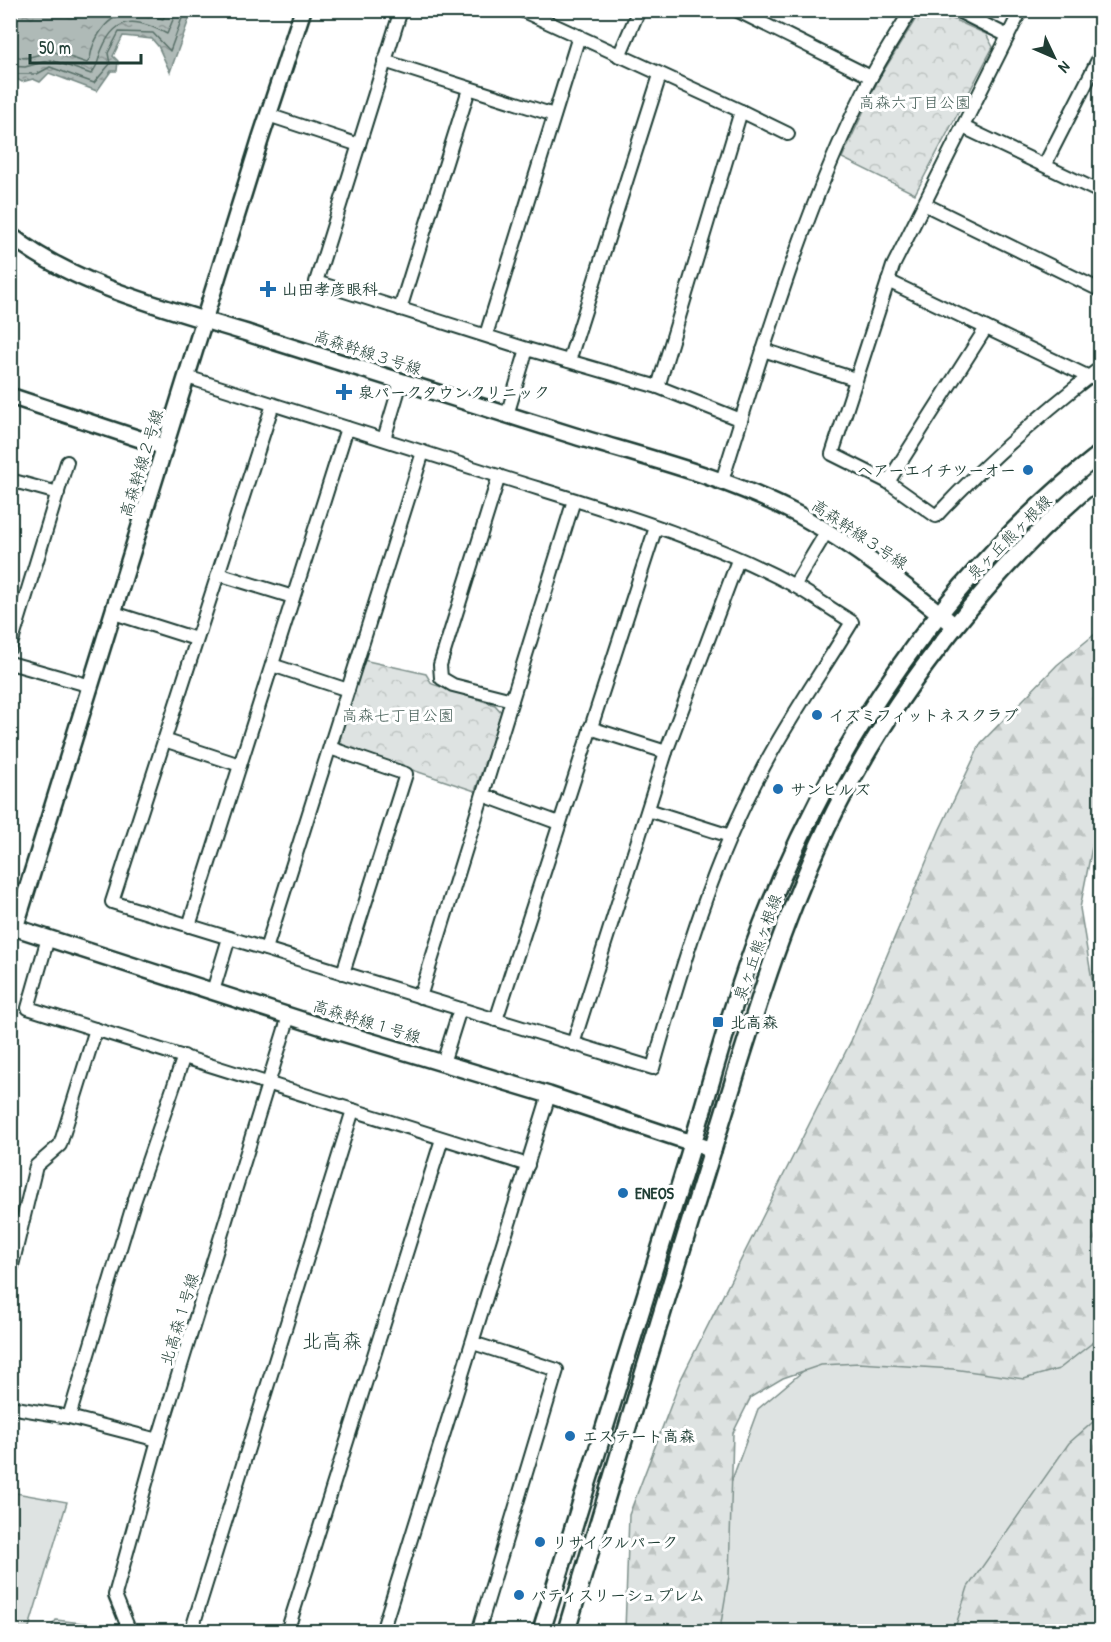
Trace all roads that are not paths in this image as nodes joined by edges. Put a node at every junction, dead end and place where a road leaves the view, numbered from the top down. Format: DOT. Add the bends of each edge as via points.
graph roads {
  1 [pos="303,10"];
  2 [pos="401,10"];
  3 [pos="521,10"];
  4 [pos="639,10"];
  5 [pos="736,10"];
  6 [pos="911,10"];
  7 [pos="956,10"];
  8 [pos="1020,10"];
  9 [pos="579,36"];
  10 [pos="1008,36"];
  11 [pos="619,56"];
  12 [pos="1101,56"];
  13 [pos="384,61"];
  14 [pos="660,75"];
  15 [pos="871,77"];
  16 [pos="469,89"];
  17 [pos="741,111"];
  18 [pos="268,115"];
  19 [pos="554,115"];
  20 [pos="963,127"];
  21 [pos="788,134"];
  22 [pos="358,145"];
  23 [pos="1045,164"];
  24 [pos="1101,192"];
  25 [pos="926,204"];
  26 [pos="10,235"];
  27 [pos="888,281"];
  28 [pos="1101,290"];
  29 [pos="400,309"];
  30 [pos="205,319"];
  31 [pos="986,328"];
  32 [pos="486,334"];
  33 [pos="527,349"];
  34 [pos="763,350"];
  35 [pos="569,361"];
  36 [pos="1101,368"];
  37 [pos="187,377"];
  38 [pos="1089,377"];
  39 [pos="855,379"];
  40 [pos="401,382"];
  41 [pos="658,387"];
  42 [pos="10,396"];
  43 [pos="273,404"];
  44 [pos="507,415"];
  45 [pos="741,420"];
  46 [pos="346,428"];
  47 [pos="384,439"];
  48 [pos="164,447"];
  49 [pos="423,452"];
  50 [pos="1101,454"];
  51 [pos="67,462"];
  52 [pos="499,476"];
  53 [pos="1101,477"];
  54 [pos="10,480"];
  55 [pos="722,481"];
  56 [pos="888,482"];
  57 [pos="58,493"];
  58 [pos="574,500"];
  59 [pos="656,527"];
  60 [pos="827,531"];
  61 [pos="738,560"];
  62 [pos="218,574"];
  63 [pos="794,586"];
  64 [pos="293,597"];
  65 [pos="114,613"];
  66 [pos="939,613"];
  67 [pos="955,626"];
  68 [pos="196,639"];
  69 [pos="10,648"];
  70 [pos="10,663"];
  71 [pos="272,665"];
  72 [pos="91,686"];
  73 [pos="348,690"];
  74 [pos="512,700"];
  75 [pos="590,728"];
  76 [pos="164,740"];
  77 [pos="330,748"];
  78 [pos="666,752"];
  79 [pos="240,765"];
  80 [pos="483,795"];
  81 [pos="648,810"];
  82 [pos="560,823"];
  83 [pos="730,836"];
  84 [pos="189,926"];
  85 [pos="13,927"];
  86 [pos="48,938"];
  87 [pos="229,938"];
  88 [pos="266,949"];
  89 [pos="343,973"];
  90 [pos="213,991"];
  91 [pos="420,997"];
  92 [pos="460,1009"];
  93 [pos="289,1016"];
  94 [pos="496,1020"];
  95 [pos="96,1029"];
  96 [pos="573,1044"];
  97 [pos="184,1056"];
  98 [pos="443,1063"];
  99 [pos="269,1083"];
  100 [pos="549,1095"];
  101 [pos="353,1110"];
  102 [pos="442,1139"];
  103 [pos="693,1144"];
  104 [pos="713,1150"];
  105 [pos="528,1165"];
  106 [pos="10,1274"];
  107 [pos="473,1343"];
  108 [pos="10,1407"];
  109 [pos="69,1417"];
  110 [pos="158,1440"];
  111 [pos="130,1632"];
  112 [pos="191,1632"];
  113 [pos="287,1632"];
  114 [pos="382,1632"];
  115 [pos="478,1632"];
  116 [pos="542,1632"];
  117 [pos="566,1632"];
  1 -- 18 [label="street, 高森幹線２号線"];
  2 -- 13 [label="street"];
  3 -- 9 [label="street"];
  4 -- 11 [label="street"];
  5 -- 15 [label="street"];
  6 -- 15 [label="street"];
  7 -- 10 [label="street"];
  8 -- 10 [label="street"];
  9 -- 11 [label="street"];
  9 -- 19 [label="street"];
  10 -- 20 [label="street"];
  11 -- 14 [label="street"];
  12 -- 23 [label="street"];
  13 -- 16 [label="street"];
  13 -- 22 [label="street"];
  14 -- 17 [label="street"];
  14 -- 35 [label="street"];
  15 -- 34 [label="street" via="822,181"];
  16 -- 19 [label="street"];
  16 -- 29 [label="street"];
  17 -- 21 [label="street"];
  17 -- 41 [label="street"];
  18 -- 22 [label="street"];
  18 -- 30 [label="street, 高森幹線２号線"];
  19 -- 32 [label="street"];
  20 -- 23 [label="street"];
  20 -- 25 [label="street"];
  22 -- 29 [label="street" via="316,282"];
  23 -- 24 [label="street"];
  25 -- 27 [label="street"];
  25 -- 28 [label="street"];
  26 -- 30 [label="street, 高森幹線３号線" via="58,266"];
  27 -- 31 [label="street"];
  27 -- 39 [label="street"];
  29 -- 32 [label="street"];
  30 -- 37 [label="street, 高森幹線２号線"];
  30 -- 40 [label="street, 高森幹線３号線"];
  31 -- 38 [label="street"];
  31 -- 56 [label="street"];
  32 -- 33 [label="street"];
  33 -- 35 [label="street"];
  33 -- 44 [label="street"];
  34 -- 39 [label="street"];
  34 -- 45 [label="street"];
  35 -- 41 [label="street"];
  36 -- 38 [label="street"];
  37 -- 43 [label="street"];
  37 -- 48 [label="street, 高森幹線２号線"];
  38 -- 56 [label="street" via="974,475 936,516"];
  39 -- 56 [label="street" via="832,454"];
  40 -- 44 [label="street, 高森幹線３号線"];
  40 -- 47 [label="street"];
  41 -- 45 [label="street"];
  42 -- 48 [label="street"];
  43 -- 46 [label="street"];
  43 -- 62 [label="street"];
  44 -- 55 [label="street, 高森幹線３号線"];
  45 -- 55 [label="street"];
  46 -- 47 [label="street"];
  46 -- 64 [label="street"];
  47 -- 49 [label="street"];
  48 -- 65 [label="street, 高森幹線２号線"];
  49 -- 52 [label="street"];
  49 -- 73 [label="street"];
  50 -- 66 [label="main road, 泉ヶ丘熊ヶ根線" via="1007,536"];
  51 -- 57 [label="street"];
  52 -- 58 [label="street"];
  52 -- 74 [label="street" via="440,665 441,678 453,685"];
  53 -- 67 [label="main road, 泉ヶ丘熊ヶ根線" via="1019,553"];
  54 -- 57 [label="street"];
  55 -- 60 [label="street, 高森幹線３号線"];
  57 -- 69 [label="street"];
  58 -- 59 [label="street"];
  58 -- 74 [label="street"];
  59 -- 61 [label="street"];
  59 -- 75 [label="street"];
  60 -- 63 [label="street"];
  60 -- 66 [label="street, 高森幹線３号線"];
  61 -- 63 [label="street"];
  61 -- 78 [label="street"];
  62 -- 64 [label="street"];
  62 -- 68 [label="street"];
  63 -- 83 [label="street" via="852,622 764,765"];
  64 -- 71 [label="street"];
  65 -- 68 [label="street"];
  65 -- 72 [label="street, 高森幹線２号線"];
  66 -- 67 [label="street, 高森幹線３号線"];
  66 -- 103 [label="main road, 泉ヶ丘熊ヶ根線" via="864,719 789,862 745,974"];
  67 -- 104 [label="main road, 泉ヶ丘熊ヶ根線" via="888,721 835,810 775,957"];
  68 -- 76 [label="street"];
  70 -- 72 [label="street"];
  71 -- 73 [label="street"];
  71 -- 79 [label="street"];
  72 -- 85 [label="street, 高森幹線２号線"];
  73 -- 77 [label="street"];
  74 -- 80 [label="street"];
  75 -- 78 [label="street"];
  75 -- 82 [label="street"];
  76 -- 79 [label="street"];
  76 -- 84 [label="street" via="112,902"];
  77 -- 88 [label="street"];
  77 -- 89 [label="street" via="406,774"];
  78 -- 81 [label="street"];
  79 -- 84 [label="street"];
  80 -- 82 [label="street"];
  80 -- 91 [label="street"];
  81 -- 83 [label="street"];
  81 -- 96 [label="street"];
  82 -- 94 [label="street"];
  83 -- 96 [label="street" via="687,947 652,1068"];
  84 -- 87 [label="street"];
  85 -- 86 [label="street, 高森幹線１号線"];
  86 -- 90 [label="street, 高森幹線１号線"];
  86 -- 95 [label="street" via="28,1008"];
  87 -- 88 [label="street"];
  87 -- 90 [label="street"];
  88 -- 89 [label="street"];
  89 -- 91 [label="street"];
  90 -- 93 [label="street, 高森幹線１号線"];
  91 -- 92 [label="street"];
  92 -- 94 [label="street"];
  92 -- 98 [label="street"];
  93 -- 98 [label="street, 高森幹線１号線"];
  93 -- 99 [label="street, 北高森１号線"];
  94 -- 96 [label="street"];
  95 -- 97 [label="street"];
  95 -- 106 [label="street" via="60,1145 36,1166"];
  97 -- 99 [label="street"];
  97 -- 109 [label="street"];
  98 -- 100 [label="street, 高森幹線１号線"];
  99 -- 101 [label="street"];
  99 -- 110 [label="street, 北高森１号線"];
  100 -- 103 [label="street, 高森幹線１号線"];
  100 -- 105 [label="street"];
  101 -- 102 [label="street"];
  101 -- 112 [label="street"];
  102 -- 105 [label="street"];
  102 -- 113 [label="street"];
  103 -- 104 [label="street, 高森幹線１号線"];
  103 -- 116 [label="main road, 泉ヶ丘熊ヶ根線"];
  104 -- 117 [label="main road, 泉ヶ丘熊ヶ根線"];
  105 -- 107 [label="street"];
  107 -- 114 [label="street"];
  107 -- 115 [label="street" via="557,1370"];
  108 -- 109 [label="street"];
  109 -- 110 [label="street"];
  110 -- 111 [label="street, 北高森１号線" via="116,1594"];
}
